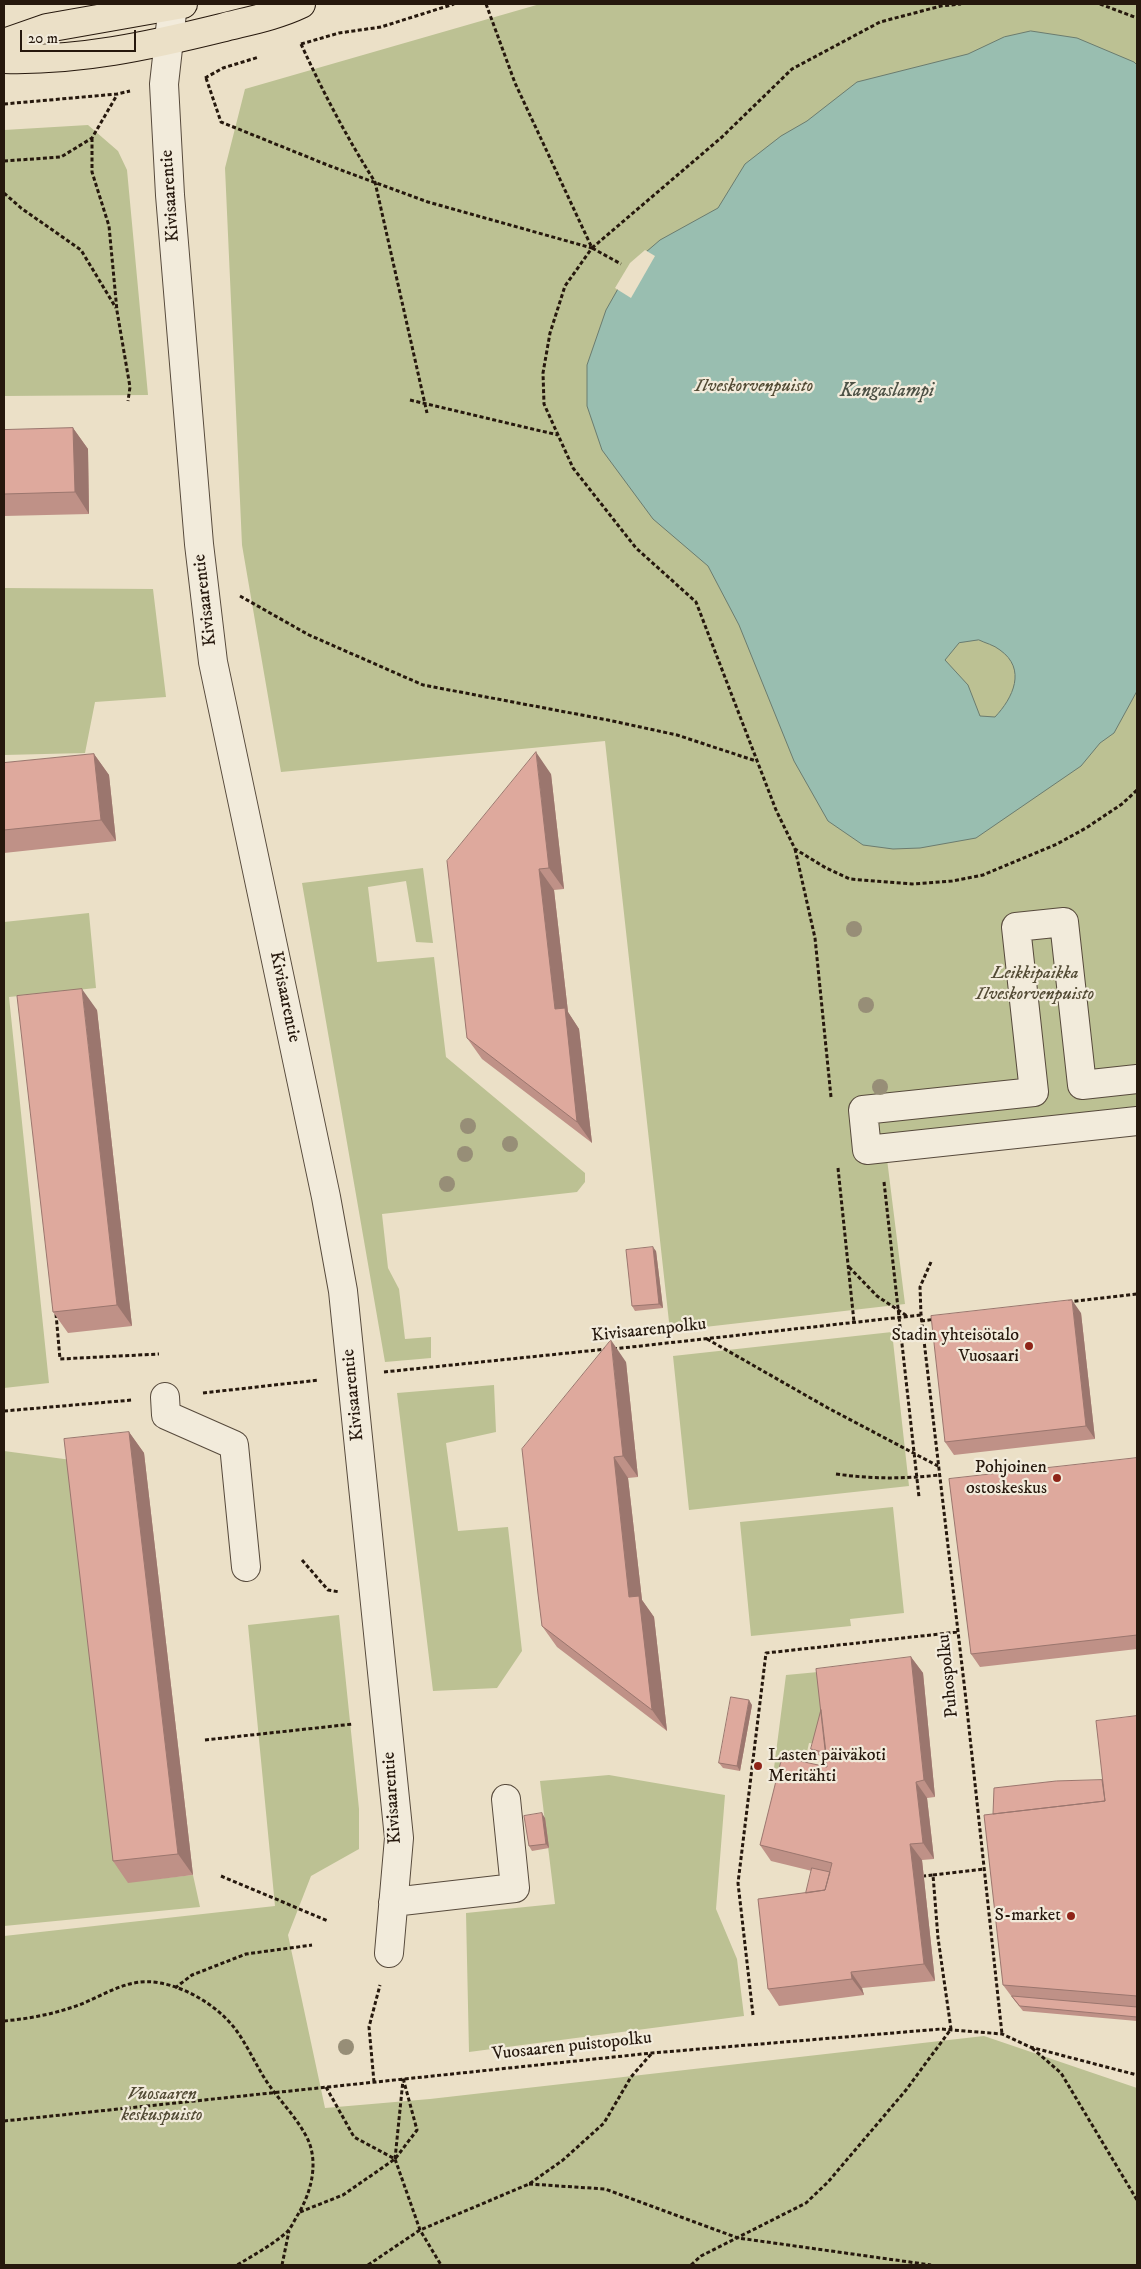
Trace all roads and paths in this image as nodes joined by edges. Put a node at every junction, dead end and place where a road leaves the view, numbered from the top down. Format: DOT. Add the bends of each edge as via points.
graph roads {
  1 [pos="176,4"];
  2 [pos="301,4"];
  3 [pos="454,4"];
  4 [pos="486,4"];
  5 [pos="961,4"];
  6 [pos="1100,4"];
  7 [pos="1137,18"];
  8 [pos="169,41"];
  9 [pos="4,43"];
  10 [pos="300,44"];
  11 [pos="292,47"];
  12 [pos="266,54"];
  13 [pos="4,59"];
  14 [pos="4,104"];
  15 [pos="92,138"];
  16 [pos="4,161"];
  17 [pos="375,182"];
  18 [pos="4,193"];
  19 [pos="592,248"];
  20 [pos="621,264"];
  21 [pos="117,311"];
  22 [pos="410,400"];
  23 [pos="128,401"];
  24 [pos="425,403"];
  25 [pos="427,413"];
  26 [pos="559,435"];
  27 [pos="203,574"];
  28 [pos="757,762"];
  29 [pos="1137,790"];
  30 [pos="795,849"];
  31 [pos="1137,1079"];
  32 [pos="831,1100"];
  33 [pos="1137,1121"];
  34 [pos="881,1149"];
  35 [pos="837,1159"];
  36 [pos="931,1262"];
  37 [pos="849,1267"];
  38 [pos="1101,1292"];
  39 [pos="1137,1294"];
  40 [pos="1101,1298"];
  41 [pos="1060,1304"];
  42 [pos="55,1310"];
  43 [pos="898,1310"];
  44 [pos="920,1315"];
  45 [pos="908,1316"];
  46 [pos="899,1317"];
  47 [pos="941,1318"];
  48 [pos="921,1321"];
  49 [pos="854,1322"];
  50 [pos="706,1338"];
  51 [pos="159,1354"];
  52 [pos="379,1373"];
  53 [pos="165,1397"];
  54 [pos="915,1453"];
  55 [pos="939,1466"];
  56 [pos="836,1474"];
  57 [pos="939,1475"];
  58 [pos="917,1478"];
  59 [pos="920,1497"];
  60 [pos="302,1560"];
  61 [pos="246,1567"];
  62 [pos="344,1593"];
  63 [pos="958,1632"];
  64 [pos="356,1724"];
  65 [pos="205,1740"];
  66 [pos="506,1798"];
  67 [pos="984,1869"];
  68 [pos="933,1875"];
  69 [pos="221,1876"];
  70 [pos="924,1876"];
  71 [pos="393,1902"];
  72 [pos="328,1921"];
  73 [pos="312,1945"];
  74 [pos="389,1953"];
  75 [pos="175,1988"];
  76 [pos="753,2015"];
  77 [pos="4,2022"];
  78 [pos="951,2029"];
  79 [pos="1002,2034"];
  80 [pos="1030,2047"];
  81 [pos="652,2053"];
  82 [pos="1137,2075"];
  83 [pos="403,2078"];
  84 [pos="374,2082"];
  85 [pos="326,2087"];
  86 [pos="274,2094"];
  87 [pos="4,2121"];
  88 [pos="395,2160"];
  89 [pos="529,2184"];
  90 [pos="1137,2200"];
  91 [pos="299,2212"];
  92 [pos="289,2230"];
  93 [pos="420,2230"];
  94 [pos="738,2238"];
  95 [pos="237,2265"];
  96 [pos="282,2265"];
  97 [pos="368,2265"];
  98 [pos="441,2265"];
  99 [pos="692,2265"];
  100 [pos="931,2265"];
  1 -- 8 [label="street, Kivisaarentie"];
  1 -- 9 [label="main road" via="46,28"];
  2 -- 8 [label="main road"];
  3 -- 10 [label="path" via="381,27 338,33"];
  4 -- 19 [label="path" via="515,83"];
  5 -- 19 [label="path" via="880,22 792,69 722,137"];
  6 -- 7 [label="path"];
  8 -- 13 [label="main road" via="84,56 45,60"];
  8 -- 27 [label="street, Kivisaarentie" via="164,84 170,196"];
  10 -- 11 [label="path"];
  10 -- 17 [label="path" via="346,135"];
  12 -- 17 [label="path" via="223,68 206,78 221,122"];
  14 -- 15 [label="path" via="117,94"];
  15 -- 16 [label="path" via="61,157"];
  15 -- 21 [label="path" via="92,172 109,226"];
  17 -- 19 [label="path" via="428,202"];
  17 -- 24 [label="path"];
  18 -- 21 [label="path" via="20,208 81,250"];
  19 -- 20 [label="path"];
  19 -- 26 [label="path" via="565,286 550,333 543,373 544,404"];
  21 -- 23 [label="path" via="130,387"];
  22 -- 24 [label="path"];
  24 -- 25 [label="path"];
  24 -- 26 [label="path"];
  26 -- 28 [label="path" via="573,468 636,548 696,602"];
  27 -- 28 [label="path" via="309,635 423,685 677,735"];
  27 -- 71 [label="street, Kivisaarentie" via="213,662 343,1291 399,1838"];
  28 -- 30 [label="path"];
  29 -- 30 [label="path" via="1122,804 1057,844 983,875 952,881 912,884 850,879"];
  30 -- 32 [label="path" via="815,938"];
  31 -- 34 [label="street" via="1082,1085 1064,922 1016,927 1034,1092 863,1110 867,1150"];
  33 -- 34 [label="street"];
  34 -- 43 [label="path"];
  35 -- 37 [label="path"];
  36 -- 44 [label="path, Puhospolku" via="920,1287"];
  37 -- 43 [label="path" via="877,1296"];
  37 -- 49 [label="path"];
  38 -- 40 [label="path"];
  39 -- 40 [label="path"];
  40 -- 41 [label="path"];
  42 -- 51 [label="path" via="60,1359"];
  43 -- 45 [label="path"];
  43 -- 46 [label="path"];
  44 -- 45 [label="path, Kivisaarenpolku"];
  44 -- 48 [label="path, Puhospolku"];
  45 -- 46 [label="path, Kivisaarenpolku"];
  46 -- 49 [label="path, Kivisaarenpolku"];
  46 -- 54 [label="path"];
  47 -- 48 [label="path"];
  48 -- 55 [label="path, Puhospolku"];
  49 -- 50 [label="path, Kivisaarenpolku"];
  50 -- 52 [label="path, Kivisaarenpolku"];
  50 -- 54 [label="path" via="828,1408"];
  53 -- 61 [label="street" via="166,1415 234,1445"];
  54 -- 55 [label="path"];
  54 -- 58 [label="path"];
  55 -- 57 [label="path, Puhospolku"];
  56 -- 58 [label="path" via="867,1479"];
  57 -- 58 [label="path"];
  57 -- 63 [label="path, Puhospolku"];
  58 -- 59 [label="path"];
  60 -- 62 [label="path" via="328,1590"];
  63 -- 67 [label="path, Puhospolku"];
  63 -- 76 [label="path" via="766,1653 738,1883"];
  64 -- 65 [label="path"];
  66 -- 71 [label="street" via="516,1888"];
  67 -- 68 [label="path"];
  67 -- 79 [label="path, Puhospolku"];
  68 -- 70 [label="path"];
  68 -- 78 [label="path"];
  69 -- 72 [label="path"];
  71 -- 74 [label="street, Kivisaarentie"];
  73 -- 75 [label="path" via="246,1954 192,1975"];
  74 -- 84 [label="path" via="370,2027"];
  75 -- 77 [label="path" via="159,1983 135,1983 111,1989 72,2008"];
  75 -- 86 [label="path" via="211,2006 235,2029"];
  78 -- 79 [label="path, Vuosaaren puistopolku"];
  78 -- 81 [label="path, Vuosaaren puistopolku"];
  78 -- 94 [label="path" via="906,2090 828,2182 806,2203"];
  79 -- 80 [label="path, Vuosaaren puistopolku"];
  80 -- 82 [label="path, Vuosaaren puistopolku"];
  80 -- 90 [label="path" via="1061,2073"];
  81 -- 83 [label="path, Vuosaaren puistopolku"];
  81 -- 89 [label="path" via="631,2077 604,2123 563,2160"];
  83 -- 84 [label="path, Vuosaaren puistopolku"];
  83 -- 88 [label="path"];
  83 -- 88 [label="path" via="417,2130"];
  84 -- 85 [label="path, Vuosaaren puistopolku"];
  85 -- 86 [label="path, Vuosaaren puistopolku"];
  85 -- 88 [label="path" via="354,2137"];
  86 -- 87 [label="path, Vuosaaren puistopolku"];
  86 -- 91 [label="path" via="292,2114 313,2152 313,2171 306,2202"];
  88 -- 91 [label="path" via="344,2195"];
  88 -- 93 [label="path"];
  89 -- 93 [label="path"];
  89 -- 94 [label="path" via="605,2189"];
  91 -- 92 [label="path"];
  92 -- 95 [label="path"];
  92 -- 96 [label="path"];
  93 -- 97 [label="path"];
  93 -- 98 [label="path"];
  94 -- 99 [label="path" via="701,2256"];
  94 -- 100 [label="path"];
}
